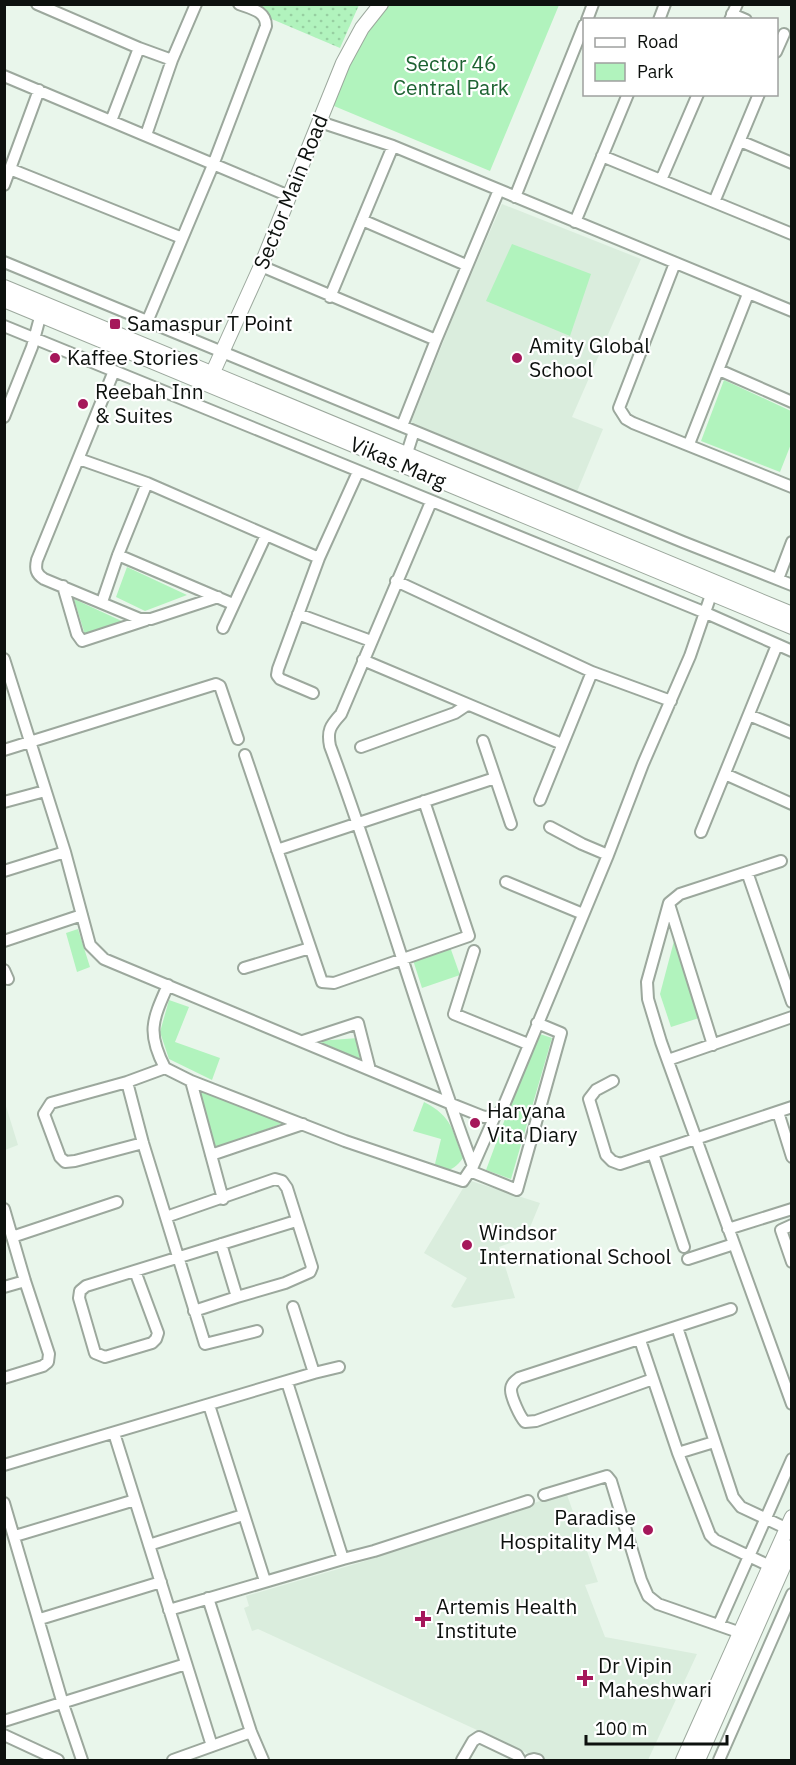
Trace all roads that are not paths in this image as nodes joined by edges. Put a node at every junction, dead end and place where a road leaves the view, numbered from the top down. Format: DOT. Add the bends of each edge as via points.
graph roads {
  1 [pos="37,4"];
  2 [pos="196,4"];
  3 [pos="239,4"];
  4 [pos="381,4"];
  5 [pos="583,31"];
  6 [pos="784,34"];
  7 [pos="139,48"];
  8 [pos="778,49"];
  9 [pos="172,60"];
  10 [pos="4,76"];
  11 [pos="39,90"];
  12 [pos="627,96"];
  13 [pos="697,96"];
  14 [pos="758,96"];
  15 [pos="111,121"];
  16 [pos="320,122"];
  17 [pos="146,135"];
  18 [pos="740,141"];
  19 [pos="393,147"];
  20 [pos="602,156"];
  21 [pos="792,163"];
  22 [pos="213,165"];
  23 [pos="10,169"];
  24 [pos="661,180"];
  25 [pos="4,184"];
  26 [pos="499,190"];
  27 [pos="289,196"];
  28 [pos="515,197"];
  29 [pos="714,202"];
  30 [pos="362,220"];
  31 [pos="575,222"];
  32 [pos="792,234"];
  33 [pos="182,238"];
  34 [pos="4,262"];
  35 [pos="675,263"];
  36 [pos="466,265"];
  37 [pos="261,266"];
  38 [pos="4,287"];
  39 [pos="748,294"];
  40 [pos="330,297"];
  41 [pos="4,300"];
  42 [pos="42,309"];
  43 [pos="792,311"];
  44 [pos="147,322"];
  45 [pos="4,326"];
  46 [pos="35,338"];
  47 [pos="436,340"];
  48 [pos="221,352"];
  49 [pos="719,370"];
  50 [pos="114,371"];
  51 [pos="210,379"];
  52 [pos="9,395"];
  53 [pos="792,402"];
  54 [pos="4,417"];
  55 [pos="402,426"];
  56 [pos="414,431"];
  57 [pos="689,444"];
  58 [pos="407,453"];
  59 [pos="79,459"];
  60 [pos="358,472"];
  61 [pos="147,483"];
  62 [pos="792,487"];
  63 [pos="431,502"];
  64 [pos="266,535"];
  65 [pos="792,542"];
  66 [pos="118,555"];
  67 [pos="319,558"];
  68 [pos="778,579"];
  69 [pos="396,581"];
  70 [pos="792,585"];
  71 [pos="63,586"];
  72 [pos="713,588"];
  73 [pos="218,597"];
  74 [pos="102,602"];
  75 [pos="233,604"];
  76 [pos="706,613"];
  77 [pos="298,614"];
  78 [pos="792,614"];
  79 [pos="146,620"];
  80 [pos="792,627"];
  81 [pos="223,628"];
  82 [pos="371,641"];
  83 [pos="777,645"];
  84 [pos="792,651"];
  85 [pos="4,659"];
  86 [pos="363,660"];
  87 [pos="592,672"];
  88 [pos="313,693"];
  89 [pos="671,701"];
  90 [pos="467,705"];
  91 [pos="749,715"];
  92 [pos="792,733"];
  93 [pos="238,739"];
  94 [pos="483,741"];
  95 [pos="29,743"];
  96 [pos="561,744"];
  97 [pos="361,747"];
  98 [pos="4,750"];
  99 [pos="245,755"];
  100 [pos="725,774"];
  101 [pos="495,778"];
  102 [pos="45,791"];
  103 [pos="540,800"];
  104 [pos="424,801"];
  105 [pos="4,802"];
  106 [pos="792,804"];
  107 [pos="358,823"];
  108 [pos="512,824"];
  109 [pos="550,827"];
  110 [pos="702,832"];
  111 [pos="277,850"];
  112 [pos="65,852"];
  113 [pos="608,855"];
  114 [pos="781,861"];
  115 [pos="4,872"];
  116 [pos="747,872"];
  117 [pos="506,882"];
  118 [pos="669,903"];
  119 [pos="583,914"];
  120 [pos="82,915"];
  121 [pos="4,941"];
  122 [pos="310,948"];
  123 [pos="474,951"];
  124 [pos="403,958"];
  125 [pos="244,968"];
  126 [pos="168,985"];
  127 [pos="792,1002"];
  128 [pos="792,1017"];
  129 [pos="537,1023"];
  130 [pos="303,1041"];
  131 [pos="528,1044"];
  132 [pos="713,1045"];
  133 [pos="668,1060"];
  134 [pos="165,1068"];
  135 [pos="370,1070"];
  136 [pos="191,1081"];
  137 [pos="612,1081"];
  138 [pos="127,1082"];
  139 [pos="449,1103"];
  140 [pos="792,1107"];
  141 [pos="778,1112"];
  142 [pos="495,1116"];
  143 [pos="303,1124"];
  144 [pos="696,1139"];
  145 [pos="143,1143"];
  146 [pos="653,1153"];
  147 [pos="211,1155"];
  148 [pos="792,1157"];
  149 [pos="471,1169"];
  150 [pos="223,1199"];
  151 [pos="117,1202"];
  152 [pos="4,1209"];
  153 [pos="792,1209"];
  154 [pos="166,1217"];
  155 [pos="296,1221"];
  156 [pos="792,1225"];
  157 [pos="728,1229"];
  158 [pos="12,1236"];
  159 [pos="221,1244"];
  160 [pos="734,1244"];
  161 [pos="684,1247"];
  162 [pos="177,1258"];
  163 [pos="688,1259"];
  164 [pos="792,1262"];
  165 [pos="135,1271"];
  166 [pos="25,1281"];
  167 [pos="4,1287"];
  168 [pos="237,1297"];
  169 [pos="293,1307"];
  170 [pos="731,1309"];
  171 [pos="194,1311"];
  172 [pos="676,1327"];
  173 [pos="257,1331"];
  174 [pos="640,1340"];
  175 [pos="339,1367"];
  176 [pos="314,1373"];
  177 [pos="4,1378"];
  178 [pos="653,1379"];
  179 [pos="287,1382"];
  180 [pos="792,1404"];
  181 [pos="209,1405"];
  182 [pos="114,1433"];
  183 [pos="714,1442"];
  184 [pos="678,1453"];
  185 [pos="792,1459"];
  186 [pos="4,1465"];
  187 [pos="544,1496"];
  188 [pos="135,1500"];
  189 [pos="528,1501"];
  190 [pos="4,1503"];
  191 [pos="243,1515"];
  192 [pos="766,1520"];
  193 [pos="790,1526"];
  194 [pos="11,1533"];
  195 [pos="149,1545"];
  196 [pos="792,1547"];
  197 [pos="749,1556"];
  198 [pos="343,1559"];
  199 [pos="770,1566"];
  200 [pos="266,1581"];
  201 [pos="161,1582"];
  202 [pos="792,1594"];
  203 [pos="207,1598"];
  204 [pos="169,1610"];
  205 [pos="39,1619"];
  206 [pos="719,1624"];
  207 [pos="741,1633"];
  208 [pos="186,1664"];
  209 [pos="63,1704"];
  210 [pos="4,1721"];
  211 [pos="251,1732"];
  212 [pos="4,1735"];
  213 [pos="212,1746"];
  214 [pos="58,1761"];
  215 [pos="82,1761"];
  216 [pos="173,1761"];
  217 [pos="263,1761"];
  218 [pos="462,1761"];
  219 [pos="520,1761"];
  220 [pos="530,1761"];
  221 [pos="538,1761"];
  222 [pos="683,1761"];
  223 [pos="698,1761"];
  224 [pos="719,1761"];
  1 -- 7 [label="street"];
  2 -- 9 [label="street"];
  3 -- 22 [label="street" via="262,13 266,26"];
  4 -- 16 [label="main road, Sector Main Road" via="342,63"];
  5 -- 28 [label="street"];
  6 -- 8 [label="street"];
  7 -- 9 [label="street"];
  7 -- 15 [label="street"];
  9 -- 17 [label="street"];
  10 -- 11 [label="street"];
  11 -- 15 [label="street"];
  11 -- 23 [label="street"];
  12 -- 20 [label="street"];
  13 -- 24 [label="street"];
  14 -- 18 [label="street"];
  15 -- 17 [label="street"];
  16 -- 19 [label="street"];
  16 -- 27 [label="main road, Sector Main Road"];
  17 -- 22 [label="street"];
  18 -- 21 [label="street"];
  18 -- 29 [label="street"];
  19 -- 26 [label="street"];
  19 -- 30 [label="street"];
  20 -- 24 [label="street"];
  20 -- 31 [label="street"];
  22 -- 27 [label="street"];
  22 -- 33 [label="street"];
  23 -- 25 [label="street"];
  23 -- 33 [label="street"];
  24 -- 29 [label="street"];
  26 -- 28 [label="street"];
  26 -- 36 [label="street"];
  27 -- 37 [label="main road, Sector Main Road"];
  28 -- 31 [label="street"];
  29 -- 32 [label="street"];
  30 -- 36 [label="street"];
  30 -- 40 [label="street"];
  31 -- 35 [label="street"];
  33 -- 44 [label="street"];
  34 -- 44 [label="street"];
  35 -- 39 [label="street"];
  35 -- 57 [label="street" via="619,408 626,419"];
  36 -- 47 [label="street"];
  37 -- 40 [label="street"];
  37 -- 48 [label="main road, Sector Main Road"];
  38 -- 42 [label="main road, Vikas Marg"];
  39 -- 43 [label="street"];
  39 -- 49 [label="street"];
  40 -- 47 [label="street"];
  41 -- 42 [label="main road, Vikas Marg"];
  42 -- 46 [label="street"];
  42 -- 51 [label="main road, Vikas Marg"];
  44 -- 48 [label="street"];
  45 -- 46 [label="street"];
  46 -- 50 [label="street"];
  46 -- 52 [label="street"];
  47 -- 55 [label="street"];
  48 -- 51 [label="main road, Sector Main Road"];
  48 -- 55 [label="street"];
  49 -- 53 [label="street"];
  49 -- 57 [label="street"];
  50 -- 59 [label="street"];
  50 -- 60 [label="street"];
  51 -- 58 [label="main road, Vikas Marg"];
  51 -- 72 [label="main road, Vikas Marg"];
  52 -- 54 [label="street"];
  55 -- 56 [label="street"];
  56 -- 58 [label="street"];
  56 -- 68 [label="street"];
  57 -- 62 [label="street"];
  58 -- 72 [label="main road, Vikas Marg"];
  59 -- 61 [label="street"];
  59 -- 71 [label="street" via="35,566 39,576"];
  60 -- 63 [label="street"];
  60 -- 67 [label="street"];
  61 -- 64 [label="street"];
  61 -- 66 [label="street"];
  63 -- 69 [label="street"];
  63 -- 76 [label="street"];
  64 -- 67 [label="street"];
  64 -- 75 [label="street"];
  65 -- 68 [label="street"];
  66 -- 73 [label="street"];
  66 -- 74 [label="street"];
  67 -- 77 [label="street"];
  68 -- 70 [label="street"];
  69 -- 82 [label="street"];
  69 -- 87 [label="street"];
  71 -- 74 [label="street"];
  71 -- 79 [label="street" via="82,641"];
  72 -- 76 [label="street"];
  72 -- 78 [label="main road, Vikas Marg"];
  72 -- 80 [label="main road, Vikas Marg"];
  73 -- 75 [label="street"];
  73 -- 79 [label="street"];
  74 -- 79 [label="street"];
  75 -- 81 [label="street"];
  76 -- 83 [label="street"];
  76 -- 89 [label="street"];
  77 -- 82 [label="street"];
  77 -- 88 [label="street" via="277,675"];
  82 -- 86 [label="street"];
  83 -- 84 [label="street"];
  83 -- 91 [label="street"];
  85 -- 95 [label="street"];
  86 -- 90 [label="street"];
  86 -- 107 [label="street" via="341,714 327,735"];
  87 -- 89 [label="street"];
  87 -- 96 [label="street"];
  89 -- 113 [label="street"];
  90 -- 96 [label="street"];
  90 -- 97 [label="street" via="455,713"];
  91 -- 92 [label="street"];
  91 -- 100 [label="street"];
  93 -- 95 [label="street" via="216,684"];
  94 -- 101 [label="street"];
  95 -- 98 [label="street"];
  95 -- 102 [label="street"];
  96 -- 103 [label="street"];
  99 -- 111 [label="street"];
  100 -- 106 [label="street"];
  100 -- 110 [label="street"];
  101 -- 104 [label="street"];
  101 -- 108 [label="street"];
  102 -- 105 [label="street"];
  102 -- 112 [label="street"];
  104 -- 107 [label="street"];
  104 -- 124 [label="street" via="469,936"];
  107 -- 111 [label="street"];
  107 -- 124 [label="street"];
  109 -- 113 [label="street"];
  111 -- 122 [label="street"];
  112 -- 115 [label="street"];
  112 -- 120 [label="street"];
  113 -- 119 [label="street"];
  114 -- 116 [label="street"];
  116 -- 118 [label="street" via="681,894"];
  116 -- 127 [label="street"];
  117 -- 119 [label="street"];
  118 -- 132 [label="street"];
  118 -- 133 [label="street" via="646,991"];
  119 -- 129 [label="street"];
  120 -- 121 [label="street"];
  120 -- 126 [label="street" via="90,945 104,959"];
  122 -- 124 [label="street" via="322,982 329,984"];
  122 -- 125 [label="street"];
  123 -- 131 [label="street" via="454,1014"];
  124 -- 139 [label="street"];
  126 -- 130 [label="street"];
  126 -- 134 [label="street" via="152,1024"];
  128 -- 132 [label="street"];
  129 -- 131 [label="street"];
  129 -- 149 [label="street" via="561,1034 517,1190"];
  130 -- 135 [label="street"];
  130 -- 135 [label="street" via="358,1023"];
  131 -- 142 [label="street" via="502,1110"];
  132 -- 133 [label="street"];
  133 -- 144 [label="street"];
  134 -- 136 [label="street"];
  134 -- 138 [label="street"];
  135 -- 139 [label="street"];
  136 -- 143 [label="street"];
  136 -- 147 [label="street"];
  137 -- 146 [label="street" via="596,1090 590,1099 606,1155 620,1164"];
  138 -- 145 [label="street"];
  138 -- 145 [label="street" via="51,1103 44,1114 65,1162"];
  139 -- 142 [label="street" via="484,1117"];
  139 -- 149 [label="street"];
  140 -- 141 [label="street"];
  141 -- 144 [label="street"];
  141 -- 148 [label="street"];
  142 -- 149 [label="street"];
  143 -- 147 [label="street"];
  143 -- 149 [label="street" via="463,1181"];
  144 -- 146 [label="street"];
  144 -- 157 [label="street"];
  145 -- 154 [label="street"];
  146 -- 161 [label="street"];
  147 -- 150 [label="street"];
  150 -- 154 [label="street"];
  150 -- 155 [label="street" via="275,1179 282,1181"];
  151 -- 158 [label="street"];
  152 -- 158 [label="street"];
  153 -- 157 [label="street"];
  154 -- 162 [label="street"];
  155 -- 159 [label="street"];
  155 -- 168 [label="street" via="312,1267 310,1272"];
  156 -- 164 [label="street" via="781,1230"];
  157 -- 160 [label="street"];
  158 -- 166 [label="street"];
  159 -- 162 [label="street"];
  159 -- 168 [label="street"];
  160 -- 163 [label="street"];
  160 -- 180 [label="street"];
  162 -- 165 [label="street"];
  162 -- 171 [label="street"];
  165 -- 165 [label="street" via="158,1333 156,1339 99,1356 80,1291"];
  166 -- 167 [label="street"];
  166 -- 177 [label="street" via="49,1354 48,1362"];
  168 -- 171 [label="street"];
  169 -- 176 [label="street"];
  170 -- 172 [label="street"];
  171 -- 173 [label="street" via="205,1344"];
  172 -- 174 [label="street"];
  172 -- 183 [label="street"];
  174 -- 178 [label="street"];
  174 -- 178 [label="street" via="519,1378 511,1390 525,1422"];
  175 -- 176 [label="street"];
  176 -- 179 [label="street"];
  178 -- 184 [label="street"];
  179 -- 181 [label="street"];
  179 -- 198 [label="street"];
  181 -- 182 [label="street"];
  181 -- 191 [label="street"];
  182 -- 186 [label="street"];
  182 -- 188 [label="street"];
  183 -- 184 [label="street"];
  183 -- 192 [label="street" via="733,1497 741,1507"];
  184 -- 197 [label="street" via="710,1535"];
  185 -- 192 [label="street"];
  187 -- 206 [label="street" via="607,1476 648,1596 658,1604"];
  188 -- 194 [label="street"];
  188 -- 195 [label="street"];
  189 -- 198 [label="street"];
  190 -- 194 [label="street"];
  191 -- 195 [label="street"];
  191 -- 200 [label="street"];
  192 -- 193 [label="street"];
  192 -- 197 [label="street"];
  193 -- 199 [label="main road"];
  194 -- 205 [label="street"];
  195 -- 201 [label="street"];
  196 -- 223 [label="main road"];
  197 -- 199 [label="street"];
  197 -- 206 [label="street"];
  198 -- 200 [label="street"];
  199 -- 207 [label="main road"];
  200 -- 203 [label="street"];
  201 -- 204 [label="street"];
  201 -- 205 [label="street"];
  202 -- 224 [label="street"];
  203 -- 204 [label="street"];
  203 -- 211 [label="street"];
  204 -- 208 [label="street"];
  205 -- 209 [label="street"];
  206 -- 207 [label="street"];
  207 -- 222 [label="main road"];
  208 -- 209 [label="street"];
  208 -- 213 [label="street"];
  209 -- 210 [label="street"];
  209 -- 215 [label="street"];
  211 -- 213 [label="street"];
  211 -- 217 [label="street"];
  212 -- 214 [label="street"];
  213 -- 216 [label="street"];
  218 -- 219 [label="street" via="479,1737 517,1755"];
  220 -- 221 [label="street"];
}
